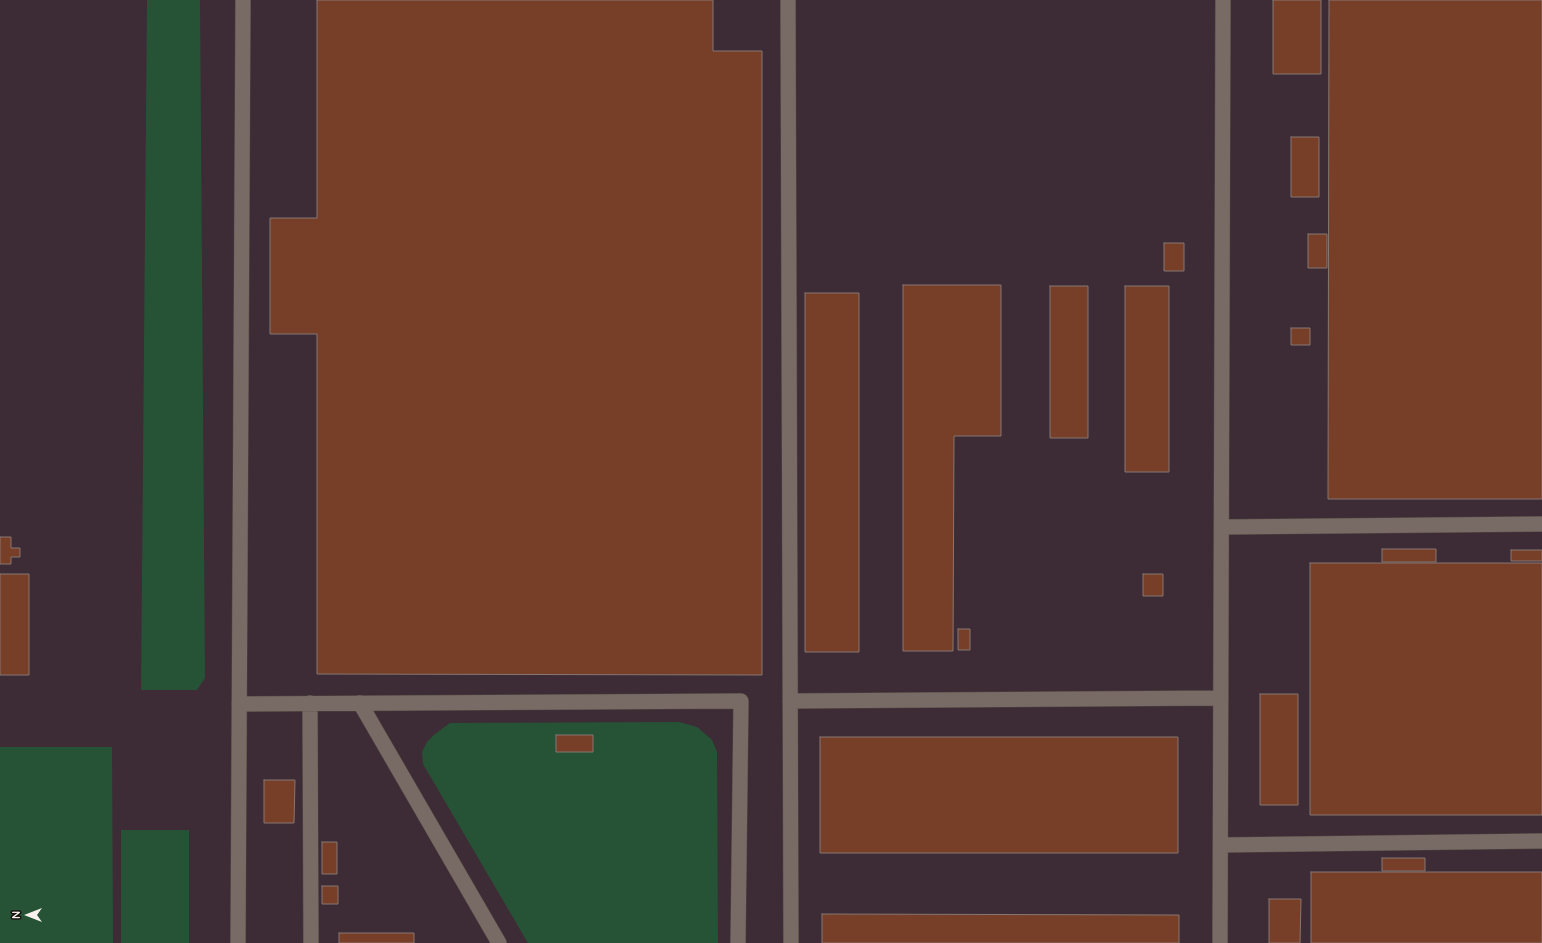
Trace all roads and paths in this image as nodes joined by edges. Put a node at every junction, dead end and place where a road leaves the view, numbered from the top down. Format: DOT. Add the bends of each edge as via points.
graph roads {
  1 [pos="243,0"];
  2 [pos="788,0"];
  3 [pos="1223,0"];
  4 [pos="1542,524"];
  5 [pos="1222,527"];
  6 [pos="1221,698"];
  7 [pos="790,701"];
  8 [pos="360,703"];
  9 [pos="239,704"];
  10 [pos="310,704"];
  11 [pos="1542,841"];
  12 [pos="1221,845"];
  13 [pos="238,943"];
  14 [pos="310,943"];
  15 [pos="499,943"];
  16 [pos="738,943"];
  17 [pos="791,943"];
  18 [pos="1220,943"];
  1 -- 9 [label="lane"];
  2 -- 7 [label="lane"];
  3 -- 5 [label="lane"];
  4 -- 5 [label="lane"];
  5 -- 6 [label="lane"];
  6 -- 7 [label="lane"];
  6 -- 12 [label="lane"];
  7 -- 17 [label="lane"];
  8 -- 10 [label="lane"];
  8 -- 15 [label="lane"];
  8 -- 16 [label="lane" via="741,701"];
  9 -- 10 [label="lane"];
  9 -- 13 [label="lane"];
  10 -- 14 [label="lane"];
  11 -- 12 [label="lane"];
  12 -- 18 [label="lane"];
}
